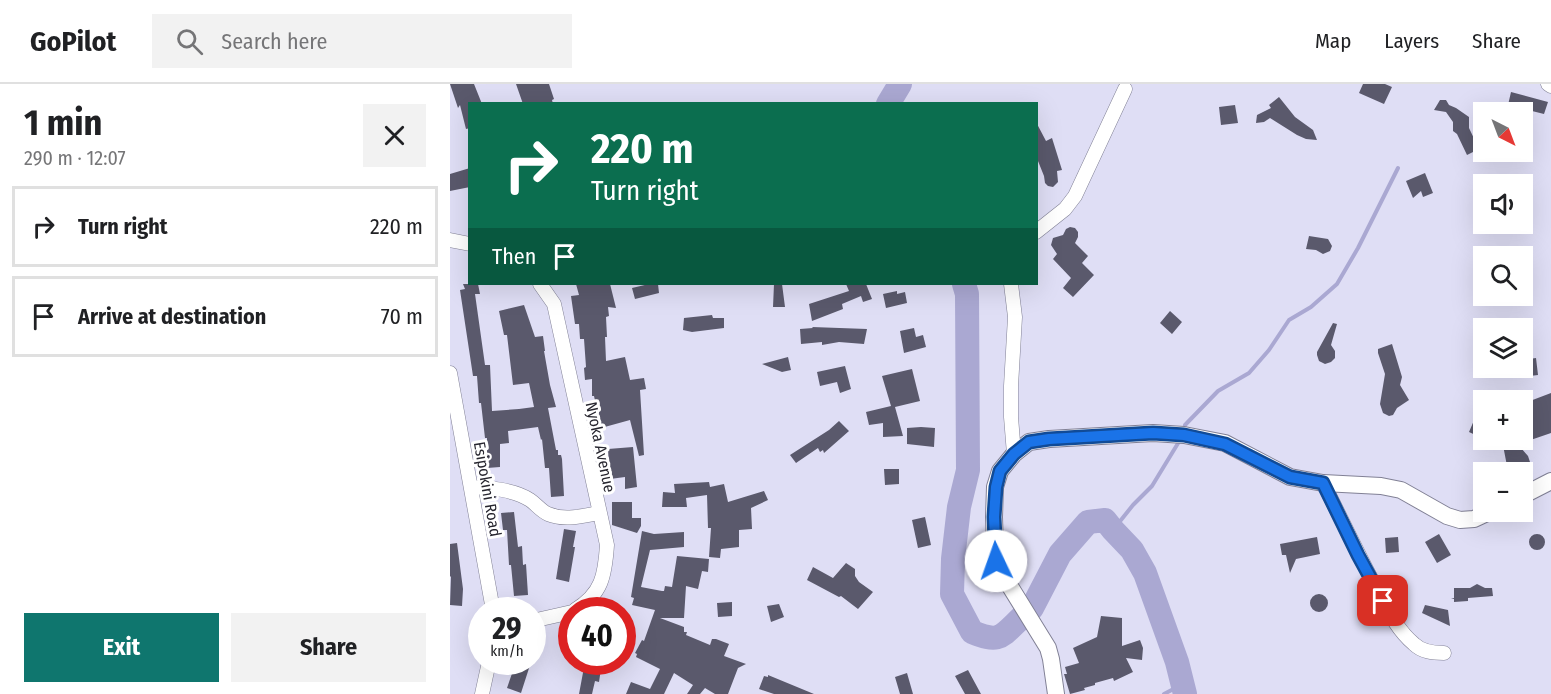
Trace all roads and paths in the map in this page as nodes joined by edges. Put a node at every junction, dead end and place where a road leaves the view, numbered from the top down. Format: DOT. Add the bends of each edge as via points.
graph roads {
  1 [pos="1125,89"];
  2 [pos="1038,231"];
  3 [pos="450,240"];
  4 [pos="468,244"];
  5 [pos="541,285"];
  6 [pos="1011,285"];
  7 [pos="450,373"];
  8 [pos="1014,454"];
  9 [pos="1551,481"];
  10 [pos="1323,483"];
  11 [pos="471,487"];
  12 [pos="1533,490"];
  13 [pos="599,513"];
  14 [pos="1473,519"];
  15 [pos="491,597"];
  16 [pos="592,597"];
  17 [pos="1444,653"];
  18 [pos="486,675"];
  19 [pos="482,694"];
  20 [pos="1056,694"];
  1 -- 2 [label="street" via="1075,196 1056,218"];
  3 -- 4 [label="street"];
  5 -- 13 [label="street, Nyoka Avenue" via="554,304"];
  6 -- 8 [label="street" via="1015,317 1011,386"];
  7 -- 11 [label="street, Esipokini Road"];
  8 -- 10 [label="street" via="1029,442 1049,439 1184,435 1225,444 1290,477"];
  8 -- 20 [label="street" via="1000,471 996,487 996,561 1048,648"];
  9 -- 12 [label="street"];
  10 -- 14 [label="street" via="1401,490 1447,516"];
  10 -- 17 [label="street" via="1391,618 1415,646"];
  11 -- 13 [label="street" via="502,490 528,499 551,515 568,518"];
  11 -- 15 [label="street, Esipokini Road"];
  13 -- 16 [label="street, Nyoka Avenue" via="607,545 605,569"];
  18 -- 19 [label="street"];
}
